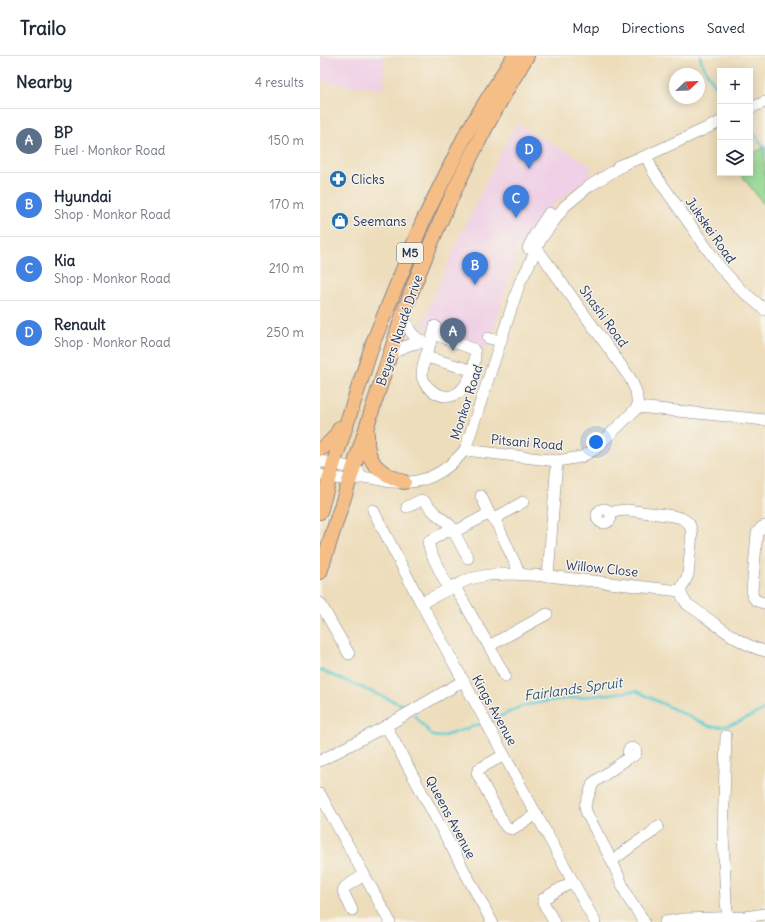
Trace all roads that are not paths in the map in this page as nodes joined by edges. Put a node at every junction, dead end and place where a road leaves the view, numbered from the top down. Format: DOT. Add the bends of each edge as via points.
graph roads {
  1 [pos="514,56"];
  2 [pos="528,56"];
  3 [pos="765,102"];
  4 [pos="753,107"];
  5 [pos="717,123"];
  6 [pos="646,156"];
  7 [pos="625,164"];
  8 [pos="536,247"];
  9 [pos="520,282"];
  10 [pos="765,310"];
  11 [pos="404,311"];
  12 [pos="430,337"];
  13 [pos="488,338"];
  14 [pos="501,341"];
  15 [pos="390,356"];
  16 [pos="426,357"];
  17 [pos="471,370"];
  18 [pos="360,382"];
  19 [pos="638,407"];
  20 [pos="765,420"];
  21 [pos="368,423"];
  22 [pos="320,449"];
  23 [pos="465,450"];
  24 [pos="557,461"];
  25 [pos="327,462"];
  26 [pos="351,474"];
  27 [pos="325,476"];
  28 [pos="404,482"];
  29 [pos="481,496"];
  30 [pos="523,502"];
  31 [pos="407,506"];
  32 [pos="373,510"];
  33 [pos="320,512"];
  34 [pos="611,513"];
  35 [pos="492,517"];
  36 [pos="765,526"];
  37 [pos="454,530"];
  38 [pos="468,558"];
  39 [pos="320,572"];
  40 [pos="520,574"];
  41 [pos="548,576"];
  42 [pos="451,587"];
  43 [pos="680,590"];
  44 [pos="320,603"];
  45 [pos="421,603"];
  46 [pos="765,603"];
  47 [pos="547,614"];
  48 [pos="489,646"];
  49 [pos="765,651"];
  50 [pos="349,654"];
  51 [pos="504,676"];
  52 [pos="463,681"];
  53 [pos="386,726"];
  54 [pos="726,736"];
  55 [pos="504,755"];
  56 [pos="631,756"];
  57 [pos="320,761"];
  58 [pos="320,794"];
  59 [pos="537,814"];
  60 [pos="658,826"];
  61 [pos="612,861"];
  62 [pos="364,875"];
  63 [pos="573,881"];
  64 [pos="352,910"];
  65 [pos="765,914"];
  66 [pos="730,920"];
  67 [pos="390,922"];
  68 [pos="492,922"];
  69 [pos="554,922"];
  70 [pos="595,922"];
  71 [pos="644,922"];
  72 [pos="665,922"];
  1 -- 18 [label="main road, Beyers Naudé Drive / M5" via="466,134 423,221 374,340"];
  2 -- 11 [label="main road, Beyers Naudé Drive / M5" via="479,141 439,224"];
  3 -- 4 [label="street"];
  5 -- 6 [label="street, Monkor Road"];
  6 -- 7 [label="street, Monkor Road"];
  6 -- 10 [label="street, Jukskei Road" via="654,173 720,267 740,289"];
  7 -- 8 [label="street, Monkor Road" via="565,206"];
  7 -- 9 [label="street, Monkor Road" via="593,176 552,209 530,242 521,268"];
  8 -- 9 [label="street, Monkor Road"];
  8 -- 19 [label="street, Shashi Road" via="630,378 636,391"];
  9 -- 14 [label="street, Monkor Road"];
  11 -- 12 [label="street" via="406,325 410,331"];
  11 -- 15 [label="main road, Beyers Naudé Drive / M5"];
  12 -- 15 [label="street" via="404,346"];
  12 -- 16 [label="street"];
  12 -- 17 [label="street" via="473,349 475,356"];
  13 -- 14 [label="street"];
  14 -- 23 [label="street, Monkor Road"];
  15 -- 21 [label="main road, Beyers Naudé Drive / M5"];
  16 -- 17 [label="street"];
  16 -- 17 [label="street" via="423,382 427,388 447,396 459,392"];
  18 -- 22 [label="main road" via="334,439"];
  18 -- 25 [label="main road, Beyers Naudé Drive / M5"];
  19 -- 20 [label="street"];
  19 -- 24 [label="street, Pitsani Road" via="594,450 581,458"];
  21 -- 26 [label="main road, Beyers Naudé Drive / M5"];
  21 -- 28 [label="main road" via="367,445 373,463 388,477"];
  23 -- 24 [label="street, Pitsani Road"];
  23 -- 28 [label="street, Monkor Road" via="449,467 434,476"];
  24 -- 41 [label="street"];
  25 -- 26 [label="street"];
  25 -- 27 [label="main road, Beyers Naudé Drive / M5"];
  26 -- 27 [label="street"];
  26 -- 28 [label="street, Monkor Road"];
  26 -- 39 [label="main road, Beyers Naudé Drive / M5"];
  27 -- 33 [label="main road, Beyers Naudé Drive / M5"];
  29 -- 35 [label="street"];
  30 -- 35 [label="street"];
  31 -- 37 [label="street" via="423,501"];
  32 -- 45 [label="street, Kings Avenue"];
  34 -- 43 [label="street" via="627,510 677,517 689,523 692,533 688,575"];
  35 -- 37 [label="street" via="486,515"];
  35 -- 40 [label="street"];
  36 -- 46 [label="street" via="757,533 752,591 756,601"];
  37 -- 38 [label="street"];
  37 -- 42 [label="street" via="428,542 431,553"];
  40 -- 41 [label="street, Willow Close"];
  40 -- 42 [label="street, Willow Close" via="477,577"];
  41 -- 43 [label="street, Willow Close"];
  42 -- 45 [label="street, Willow Close"];
  42 -- 48 [label="street"];
  43 -- 49 [label="street" via="688,604 739,640"];
  44 -- 50 [label="street"];
  45 -- 52 [label="street, Kings Avenue"];
  47 -- 48 [label="street"];
  48 -- 51 [label="street"];
  52 -- 53 [label="street"];
  52 -- 55 [label="street, Kings Avenue"];
  53 -- 57 [label="street"];
  53 -- 68 [label="street, Queens Avenue"];
  54 -- 66 [label="street" via="723,833 726,903"];
  55 -- 59 [label="street, Kings Avenue"];
  55 -- 59 [label="street" via="477,773 506,827 512,829"];
  56 -- 61 [label="street" via="595,780 585,807"];
  58 -- 62 [label="street"];
  59 -- 63 [label="street, Kings Avenue"];
  60 -- 61 [label="street"];
  61 -- 71 [label="street" via="628,898"];
  62 -- 64 [label="street" via="343,890"];
  62 -- 67 [label="street"];
  63 -- 69 [label="street" via="543,899"];
  63 -- 70 [label="street, Kings Avenue"];
  65 -- 66 [label="street"];
  66 -- 72 [label="street" via="683,919"];
}
